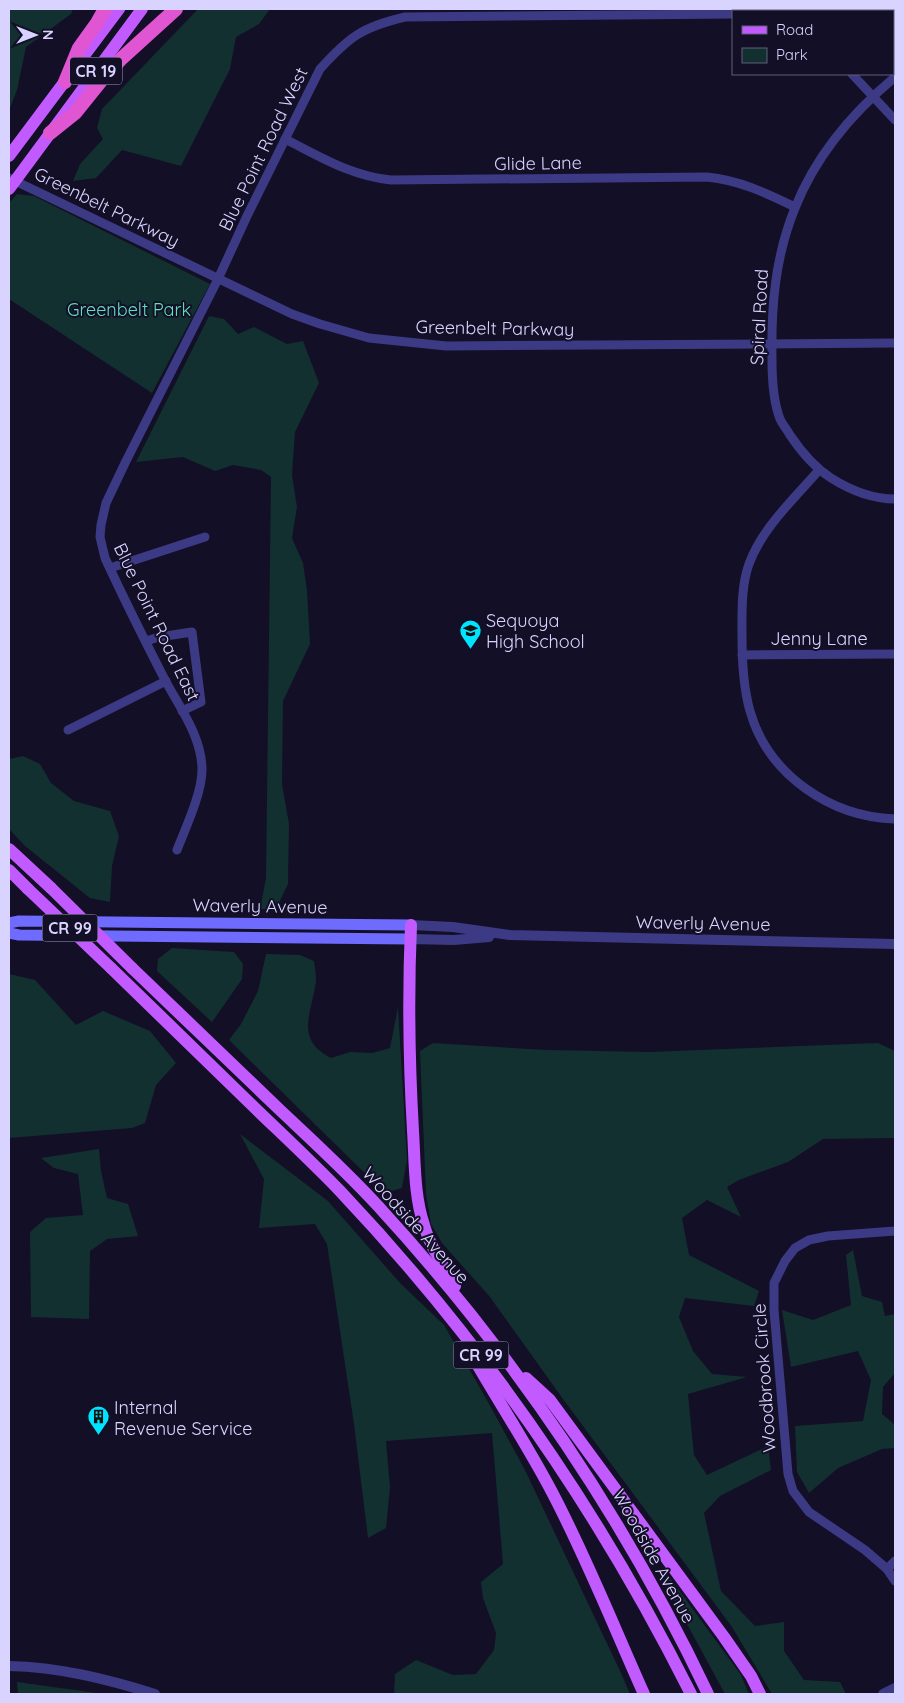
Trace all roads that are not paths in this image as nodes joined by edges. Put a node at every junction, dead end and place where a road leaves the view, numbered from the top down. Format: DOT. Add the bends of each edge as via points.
graph roads {
  1 [pos="105,9"];
  2 [pos="119,9"];
  3 [pos="142,9"];
  4 [pos="176,9"];
  5 [pos="732,14"];
  6 [pos="853,75"];
  7 [pos="895,77"];
  8 [pos="64,82"];
  9 [pos="872,96"];
  10 [pos="895,120"];
  11 [pos="50,133"];
  12 [pos="285,139"];
  13 [pos="9,156"];
  14 [pos="11,182"];
  15 [pos="795,207"];
  16 [pos="218,279"];
  17 [pos="895,343"];
  18 [pos="772,344"];
  19 [pos="819,470"];
  20 [pos="895,499"];
  21 [pos="204,537"];
  22 [pos="110,568"];
  23 [pos="146,640"];
  24 [pos="895,654"];
  25 [pos="742,655"];
  26 [pos="166,681"];
  27 [pos="182,711"];
  28 [pos="68,730"];
  29 [pos="895,819"];
  30 [pos="9,849"];
  31 [pos="178,850"];
  32 [pos="9,870"];
  33 [pos="9,923"];
  34 [pos="411,926"];
  35 [pos="9,933"];
  36 [pos="510,935"];
  37 [pos="410,939"];
  38 [pos="895,944"];
  39 [pos="895,1231"];
  40 [pos="450,1317"];
  41 [pos="474,1318"];
  42 [pos="509,1363"];
  43 [pos="895,1561"];
  44 [pos="887,1569"];
  45 [pos="895,1581"];
  46 [pos="9,1666"];
  47 [pos="895,1688"];
  48 [pos="155,1694"];
  49 [pos="644,1694"];
  50 [pos="691,1694"];
  51 [pos="708,1694"];
  52 [pos="760,1694"];
  53 [pos="883,1694"];
  1 -- 8 [label="highway" via="79,48"];
  2 -- 8 [label="main road, CR 19"];
  3 -- 11 [label="main road, CR 19"];
  4 -- 11 [label="highway" via="122,58 75,113"];
  5 -- 12 [label="street, Blue Point Road West" via="444,16 405,17 380,23 357,34 320,69"];
  6 -- 9 [label="street"];
  7 -- 9 [label="street, Spiral Road"];
  8 -- 13 [label="main road, CR 19"];
  9 -- 10 [label="street"];
  9 -- 15 [label="street, Spiral Road" via="829,144"];
  11 -- 14 [label="main road, CR 19"];
  12 -- 15 [label="street, Glide Lane" via="350,171 374,178 724,179 742,183"];
  12 -- 16 [label="street, Blue Point Road West"];
  14 -- 16 [label="street, Greenbelt Parkway"];
  15 -- 18 [label="street, Spiral Road" via="779,258 771,322"];
  16 -- 18 [label="street, Greenbelt Parkway" via="284,311 320,324 370,338 408,343 446,346"];
  16 -- 22 [label="street, Blue Point Road East" via="106,502 100,537"];
  17 -- 18 [label="street, Greenbelt Parkway"];
  18 -- 19 [label="street, Spiral Road" via="774,390 780,419 802,453"];
  19 -- 20 [label="street, Spiral Road" via="841,485 868,495"];
  19 -- 25 [label="street" via="773,523 748,565 744,585"];
  21 -- 22 [label="street"];
  22 -- 23 [label="street, Blue Point Road East"];
  23 -- 26 [label="street, Blue Point Road East"];
  23 -- 27 [label="street" via="192,632 201,702"];
  24 -- 25 [label="street, Jenny Lane"];
  25 -- 29 [label="street" via="744,686 757,731 795,781 817,797 846,810"];
  26 -- 27 [label="street, Blue Point Road East"];
  26 -- 28 [label="street"];
  27 -- 31 [label="street, Blue Point Road East" via="200,753 202,772"];
  30 -- 41 [label="main road, Woodside Avenue / CR 99, bridge" via="364,1191"];
  32 -- 40 [label="main road, Woodside Avenue / CR 99, bridge" via="340,1191"];
  33 -- 34 [label="main road, Waverly Avenue"];
  34 -- 36 [label="street, Waverly Avenue" via="453,927"];
  34 -- 37 [label="main road"];
  35 -- 37 [label="main road, Waverly Avenue"];
  36 -- 37 [label="street, Waverly Avenue" via="454,940"];
  36 -- 38 [label="street, Waverly Avenue"];
  37 -- 41 [label="main road" via="410,1082 420,1210 431,1242"];
  39 -- 44 [label="street, Woodbrook Circle" via="809,1240 795,1248 774,1283 788,1474 793,1491 809,1512"];
  40 -- 49 [label="main road" via="553,1494"];
  40 -- 50 [label="main road, Woodside Avenue / CR 99" via="485,1360 582,1499 638,1594"];
  41 -- 42 [label="main road, Woodside Avenue / CR 99"];
  42 -- 51 [label="main road, Woodside Avenue / CR 99" via="604,1502"];
  42 -- 52 [label="main road" via="550,1400 724,1637"];
  43 -- 44 [label="street"];
  44 -- 45 [label="street, Woodbrook Circle"];
  46 -- 48 [label="street" via="85,1675"];
  47 -- 53 [label="street"];
}
